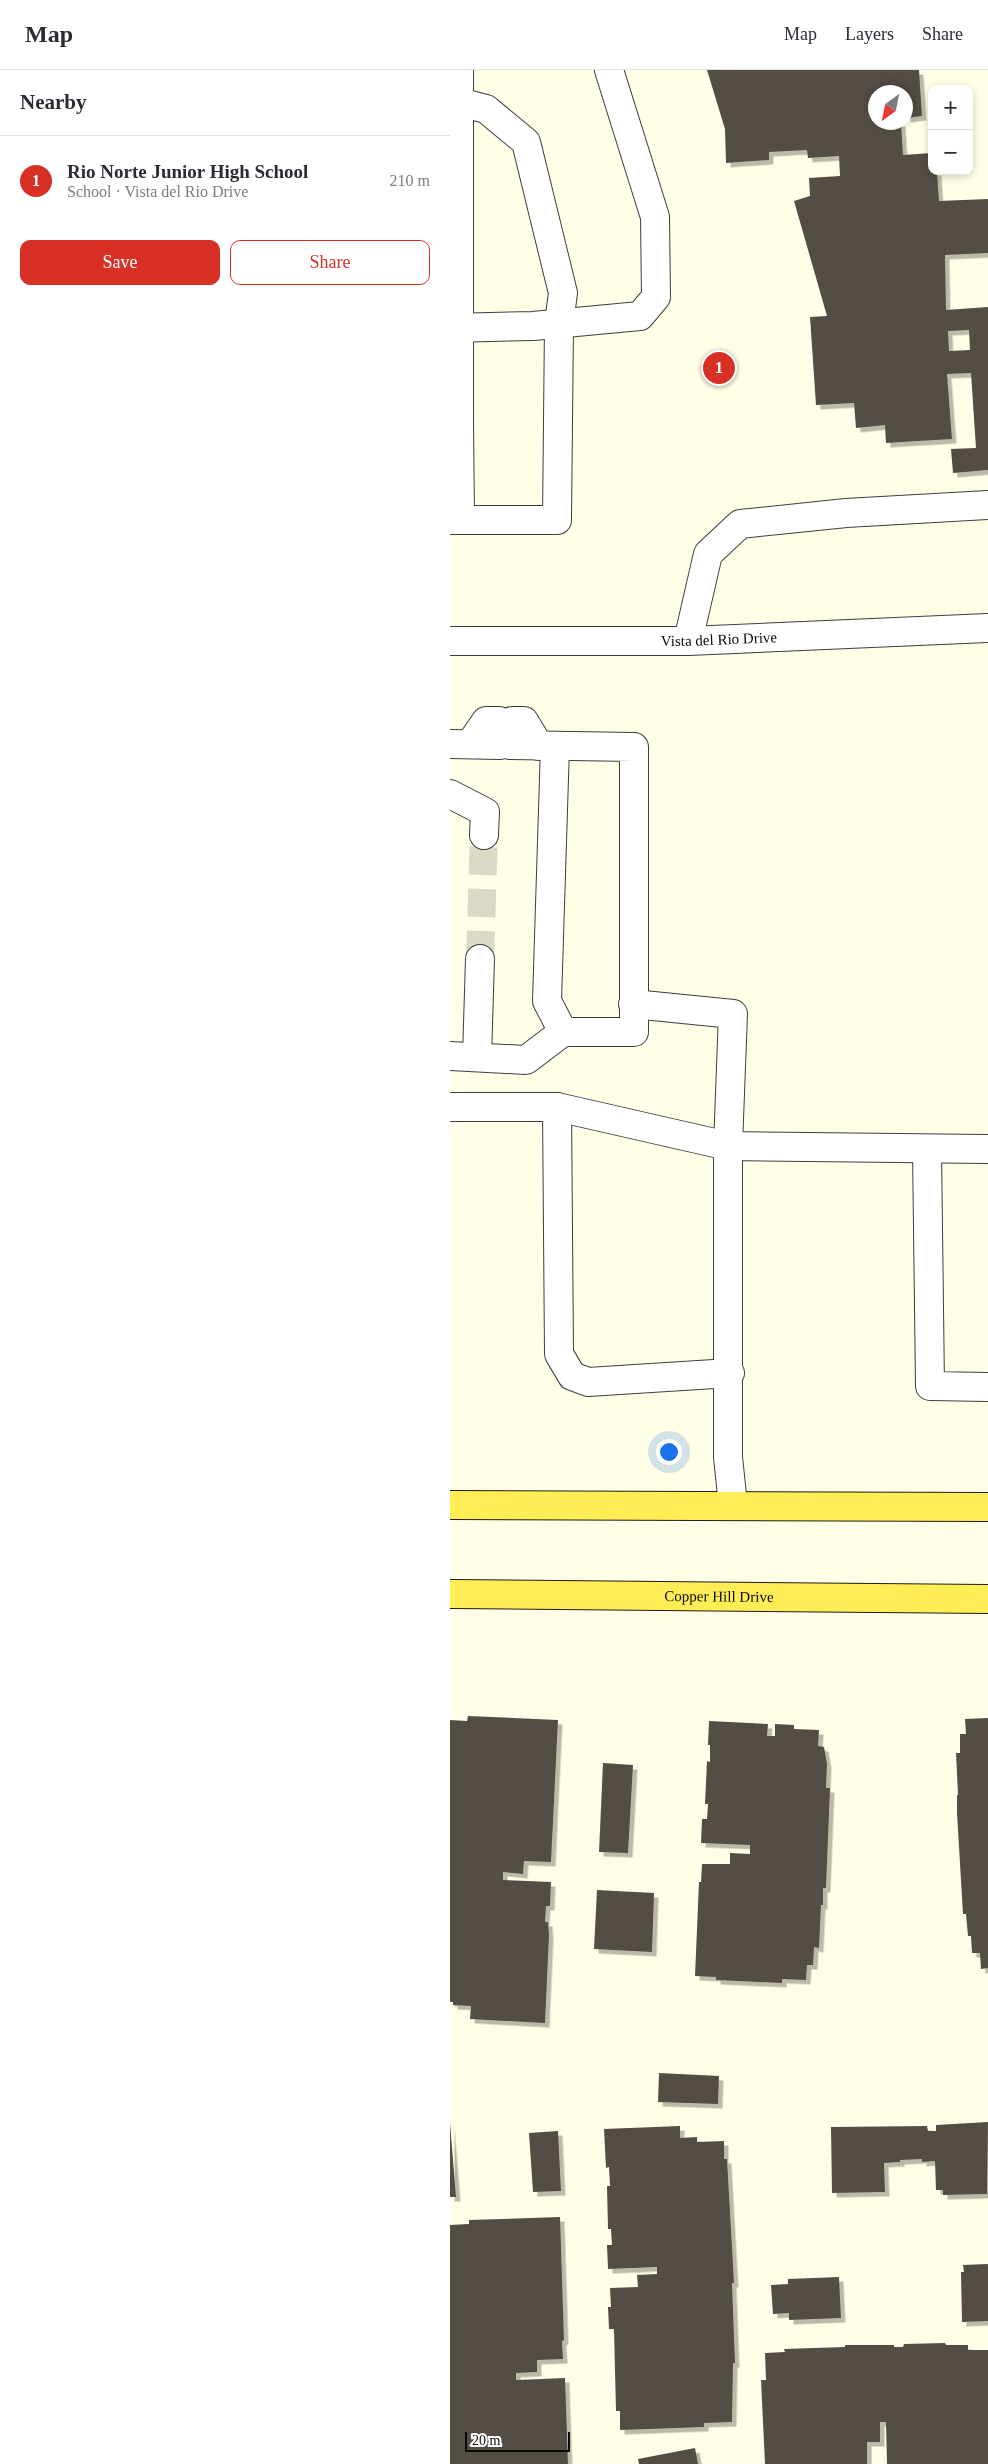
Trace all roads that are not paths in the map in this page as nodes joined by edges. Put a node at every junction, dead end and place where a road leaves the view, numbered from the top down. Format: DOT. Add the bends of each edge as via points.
graph roads {
  1 [pos="459,70"];
  2 [pos="609,70"];
  3 [pos="458,102"];
  4 [pos="454,255"];
  5 [pos="559,323"];
  6 [pos="454,328"];
  7 [pos="454,421"];
  8 [pos="988,506"];
  9 [pos="455,520"];
  10 [pos="988,628"];
  11 [pos="450,641"];
  12 [pos="688,641"];
  13 [pos="460,744"];
  14 [pos="547,746"];
  15 [pos="450,794"];
  16 [pos="484,835"];
  17 [pos="480,959"];
  18 [pos="633,1004"];
  19 [pos="563,1032"];
  20 [pos="450,1056"];
  21 [pos="477,1057"];
  22 [pos="450,1107"];
  23 [pos="557,1107"];
  24 [pos="728,1146"];
  25 [pos="927,1149"];
  26 [pos="988,1149"];
  27 [pos="730,1373"];
  28 [pos="988,1387"];
  29 [pos="450,1505"];
  30 [pos="733,1506"];
  31 [pos="988,1507"];
  32 [pos="450,1594"];
  33 [pos="988,1599"];
  1 -- 3 [label="street"];
  2 -- 5 [label="street" via="656,217 656,297 640,316"];
  3 -- 4 [label="street"];
  3 -- 5 [label="street" via="486,109 526,142 562,293"];
  4 -- 6 [label="street"];
  5 -- 6 [label="street"];
  5 -- 9 [label="street" via="557,520"];
  6 -- 7 [label="street"];
  7 -- 9 [label="street"];
  8 -- 12 [label="street" via="846,513 740,524 708,554"];
  10 -- 12 [label="street, Vista del Rio Drive"];
  11 -- 12 [label="street, Vista del Rio Drive"];
  13 -- 14 [label="street" via="486,721 505,733"];
  14 -- 18 [label="street" via="634,747"];
  14 -- 19 [label="street" via="547,1002"];
  15 -- 16 [label="street" via="485,812"];
  17 -- 21 [label="street"];
  18 -- 19 [label="street" via="634,1032"];
  18 -- 24 [label="street" via="733,1014"];
  19 -- 21 [label="street" via="526,1060"];
  20 -- 21 [label="street"];
  22 -- 23 [label="street"];
  23 -- 24 [label="street"];
  23 -- 27 [label="street" via="559,1354 572,1376 588,1382"];
  24 -- 25 [label="street"];
  24 -- 27 [label="street"];
  25 -- 26 [label="street"];
  25 -- 28 [label="street" via="930,1386"];
  27 -- 30 [label="street" via="728,1457"];
  29 -- 30 [label="main road"];
  30 -- 31 [label="main road"];
  32 -- 33 [label="main road, Copper Hill Drive"];
}
